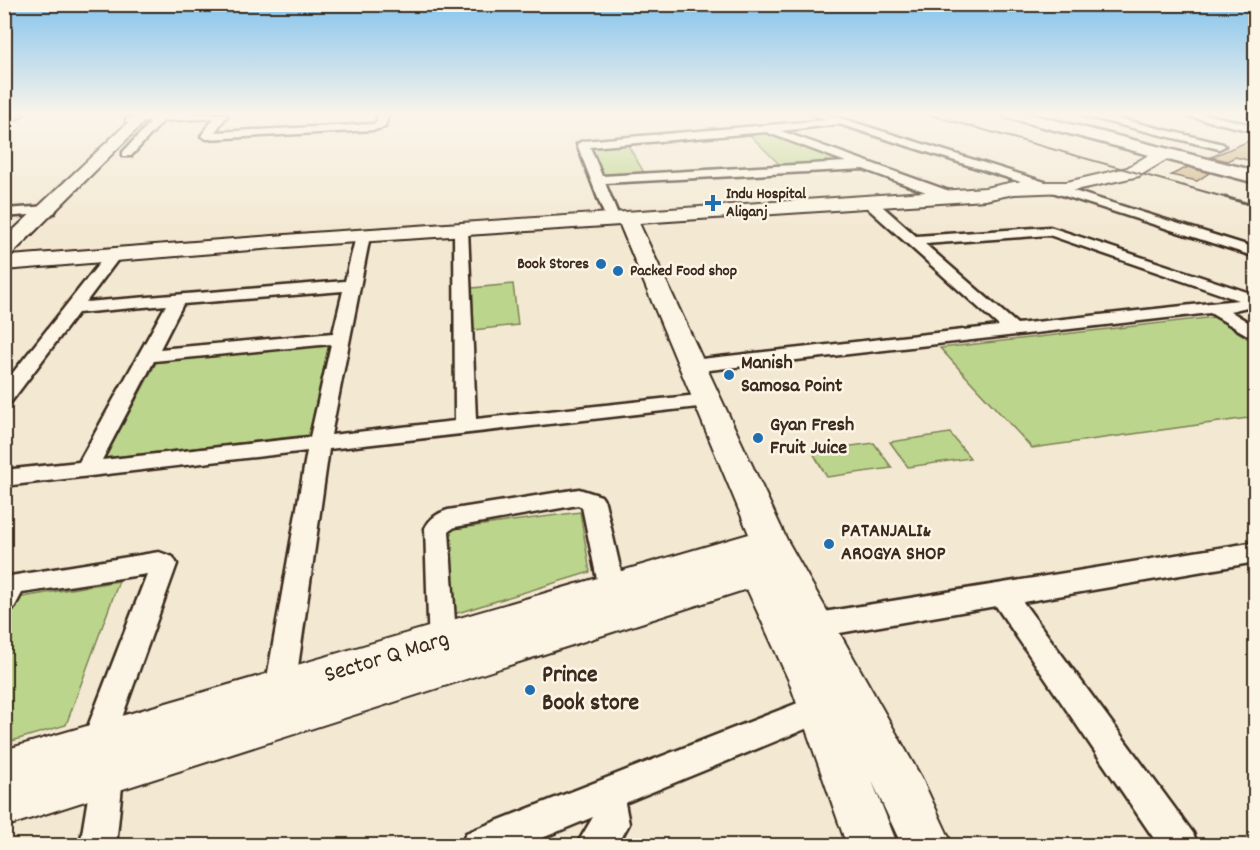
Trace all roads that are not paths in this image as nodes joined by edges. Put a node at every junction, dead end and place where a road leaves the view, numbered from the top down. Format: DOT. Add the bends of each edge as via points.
graph roads {
  1 [pos="105,154"];
  2 [pos="588,154"];
  3 [pos="833,154"];
  4 [pos="938,154"];
  5 [pos="1163,154"];
  6 [pos="1187,154"];
  7 [pos="1201,154"];
  8 [pos="1196,156"];
  9 [pos="864,165"];
  10 [pos="1256,171"];
  11 [pos="1256,177"];
  12 [pos="598,180"];
  13 [pos="1043,188"];
  14 [pos="950,196"];
  15 [pos="869,202"];
  16 [pos="41,210"];
  17 [pos="4,213"];
  18 [pos="620,219"];
  19 [pos="461,229"];
  20 [pos="363,236"];
  21 [pos="4,239"];
  22 [pos="912,241"];
  23 [pos="4,251"];
  24 [pos="1256,253"];
  25 [pos="114,254"];
  26 [pos="4,263"];
  27 [pos="353,285"];
  28 [pos="177,300"];
  29 [pos="73,308"];
  30 [pos="1213,308"];
  31 [pos="1014,331"];
  32 [pos="1256,335"];
  33 [pos="341,338"];
  34 [pos="147,356"];
  35 [pos="692,366"];
  36 [pos="4,398"];
  37 [pos="707,399"];
  38 [pos="466,427"];
  39 [pos="319,443"];
  40 [pos="86,469"];
  41 [pos="4,478"];
  42 [pos="1256,552"];
  43 [pos="764,556"];
  44 [pos="612,589"];
  45 [pos="1002,594"];
  46 [pos="4,600"];
  47 [pos="800,627"];
  48 [pos="443,655"];
  49 [pos="836,702"];
  50 [pos="278,705"];
  51 [pos="100,759"];
  52 [pos="4,773"];
  53 [pos="606,794"];
  54 [pos="4,803"];
  55 [pos="98,846"];
  56 [pos="479,846"];
  57 [pos="594,846"];
  58 [pos="873,846"];
  59 [pos="928,846"];
  60 [pos="1180,846"];
  1 -- 16 [label="street"];
  2 -- 12 [label="street"];
  3 -- 9 [label="street"];
  4 -- 13 [label="street"];
  5 -- 11 [label="main road"];
  5 -- 13 [label="street" via="1116,177"];
  6 -- 8 [label="main road"];
  7 -- 8 [label="street"];
  8 -- 10 [label="main road"];
  9 -- 12 [label="street"];
  9 -- 14 [label="street"];
  12 -- 18 [label="street"];
  13 -- 14 [label="street"];
  13 -- 24 [label="street"];
  14 -- 15 [label="street"];
  15 -- 18 [label="street"];
  15 -- 22 [label="street"];
  16 -- 17 [label="street"];
  16 -- 21 [label="street"];
  16 -- 23 [label="street"];
  18 -- 19 [label="street"];
  18 -- 35 [label="street"];
  19 -- 20 [label="street"];
  19 -- 38 [label="street"];
  20 -- 25 [label="street"];
  20 -- 27 [label="street"];
  22 -- 30 [label="street" via="1050,231 1256,300"];
  22 -- 31 [label="street"];
  25 -- 26 [label="street"];
  25 -- 29 [label="street"];
  27 -- 28 [label="street"];
  27 -- 33 [label="street"];
  28 -- 29 [label="street"];
  28 -- 34 [label="street"];
  29 -- 36 [label="street"];
  30 -- 31 [label="street"];
  30 -- 32 [label="street"];
  31 -- 35 [label="street"];
  33 -- 34 [label="street"];
  33 -- 39 [label="street"];
  34 -- 40 [label="street"];
  35 -- 37 [label="street"];
  37 -- 38 [label="street"];
  37 -- 43 [label="street"];
  38 -- 39 [label="street"];
  39 -- 40 [label="street"];
  39 -- 50 [label="street"];
  40 -- 41 [label="street"];
  42 -- 45 [label="street"];
  43 -- 44 [label="street, Sector Q Marg"];
  43 -- 47 [label="street"];
  43 -- 48 [label="street"];
  44 -- 48 [label="street, Sector Q Marg"];
  44 -- 48 [label="street" via="593,502 588,498 448,519 437,528"];
  45 -- 47 [label="street"];
  45 -- 60 [label="street"];
  46 -- 51 [label="street" via="14,584 164,564"];
  47 -- 49 [label="street"];
  48 -- 50 [label="street"];
  49 -- 53 [label="street"];
  49 -- 58 [label="street"];
  49 -- 59 [label="street" via="905,796"];
  50 -- 51 [label="street"];
  51 -- 52 [label="street"];
  51 -- 54 [label="street"];
  51 -- 55 [label="street"];
  53 -- 56 [label="street"];
  53 -- 57 [label="street" via="612,824"];
}
